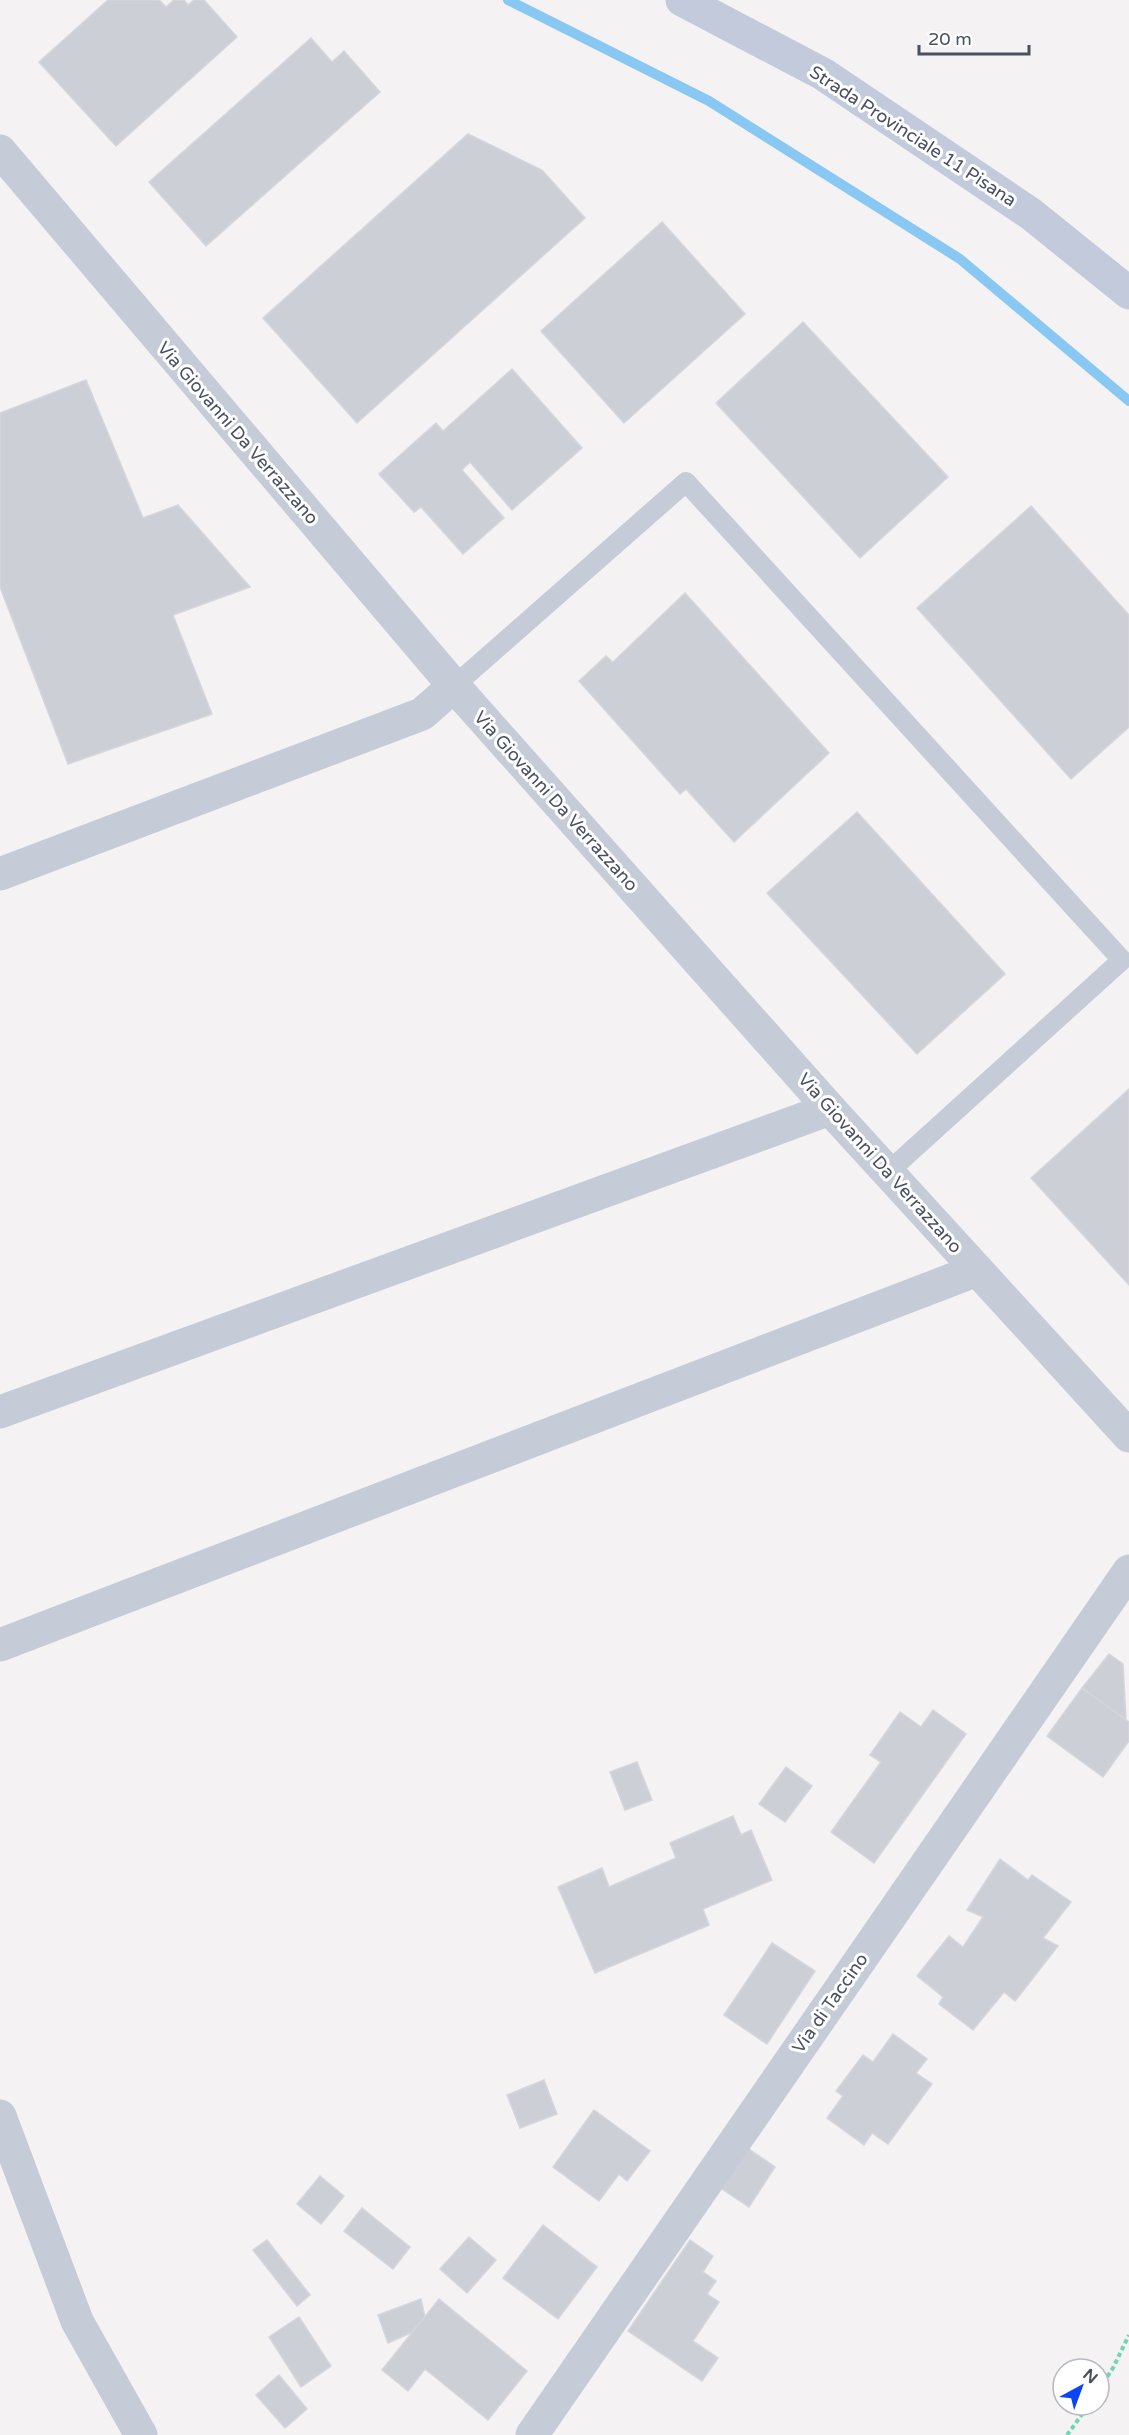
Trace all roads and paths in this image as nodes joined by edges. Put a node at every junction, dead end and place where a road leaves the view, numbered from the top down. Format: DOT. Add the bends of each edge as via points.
graph roads {
  1 [pos="682,0"];
  2 [pos="0,151"];
  3 [pos="1129,293"];
  4 [pos="454,686"];
  5 [pos="0,874"];
  6 [pos="830,1109"];
  7 [pos="888,1172"];
  8 [pos="977,1270"];
  9 [pos="0,1412"];
  10 [pos="1129,1436"];
  11 [pos="1129,1571"];
  12 [pos="0,1646"];
  13 [pos="0,2115"];
  14 [pos="1129,2335"];
  15 [pos="1111,2371"];
  16 [pos="1080,2417"];
  17 [pos="141,2435"];
  18 [pos="532,2435"];
  19 [pos="1067,2435"];
  1 -- 3 [label="main road, Strada Provinciale 11 Pisana" via="823,74 1031,214"];
  2 -- 4 [label="street, Via Giovanni Da Verrazzano"];
  4 -- 5 [label="street" via="422,714"];
  4 -- 6 [label="street, Via Giovanni Da Verrazzano"];
  4 -- 7 [label="lane" via="686,482 1122,960"];
  6 -- 7 [label="street, Via Giovanni Da Verrazzano"];
  6 -- 9 [label="street"];
  7 -- 8 [label="street, Via Giovanni Da Verrazzano"];
  8 -- 10 [label="street, Via Giovanni Da Verrazzano"];
  8 -- 12 [label="street"];
  11 -- 18 [label="street, Via di Taccino"];
  13 -- 17 [label="street" via="77,2321"];
  14 -- 15 [label="path"];
  16 -- 19 [label="path"];
}
